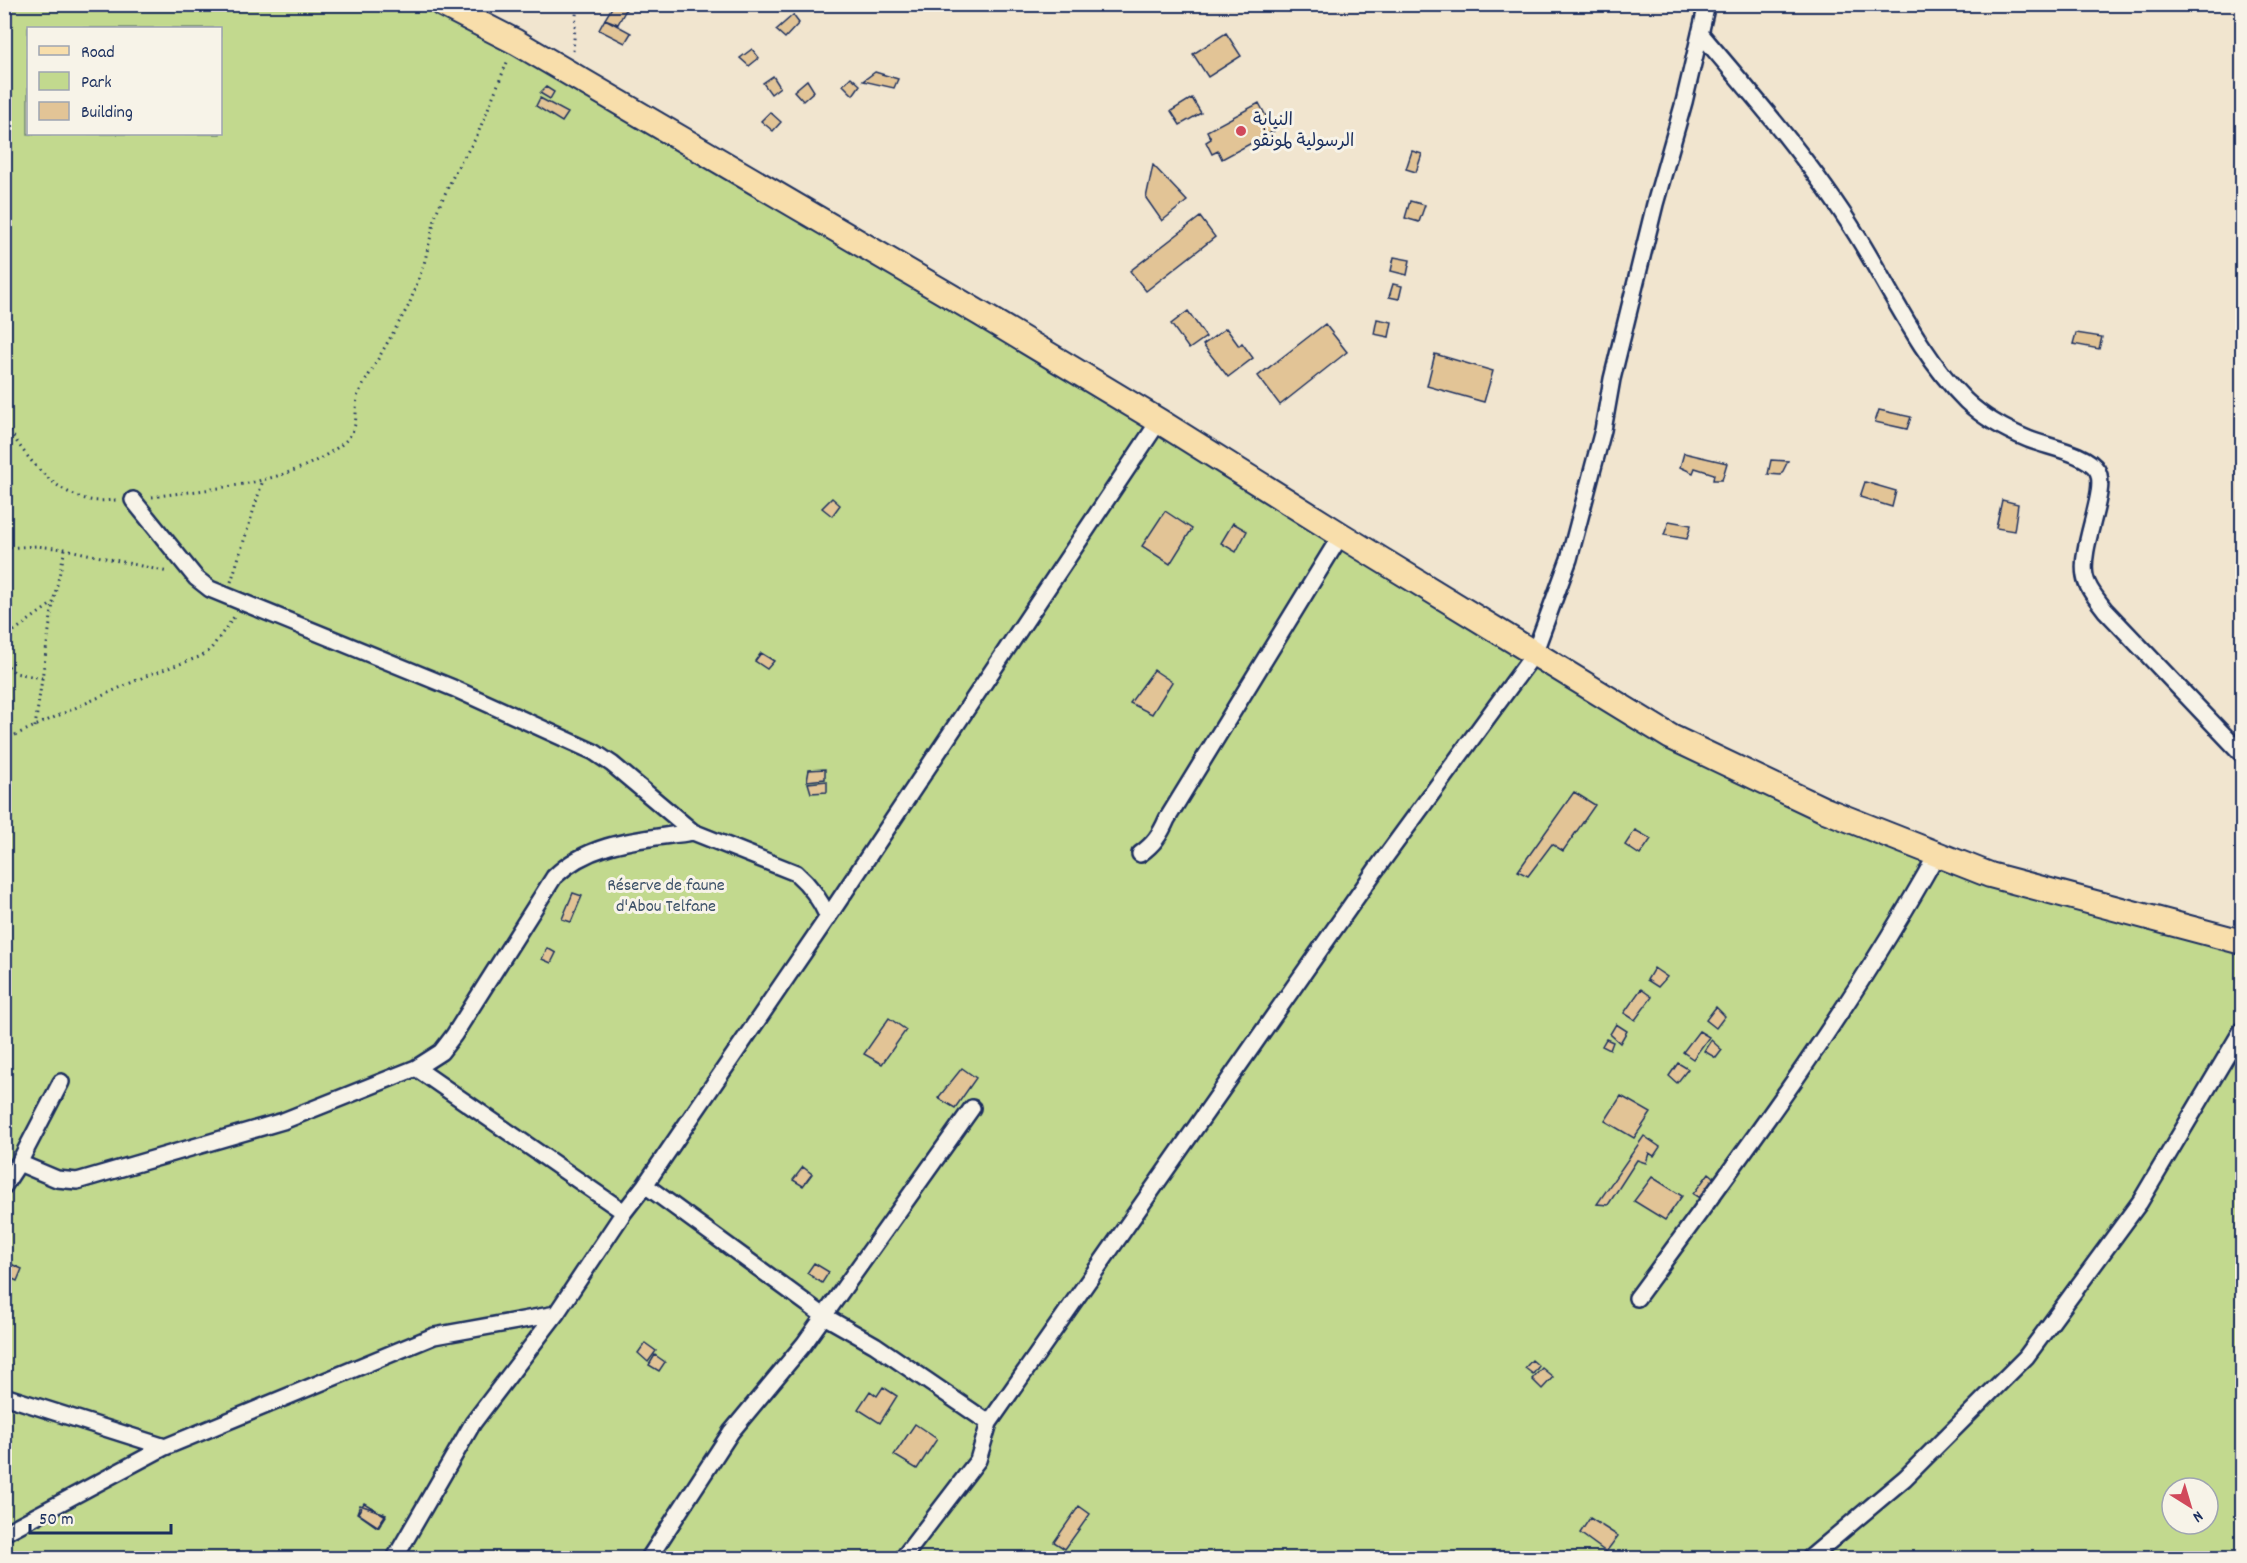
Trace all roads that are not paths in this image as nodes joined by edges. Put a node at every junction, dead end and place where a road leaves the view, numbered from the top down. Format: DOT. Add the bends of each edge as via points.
graph roads {
  1 [pos="442,4"];
  2 [pos="1707,4"];
  3 [pos="1700,33"];
  4 [pos="1159,421"];
  5 [pos="133,500"];
  6 [pos="1341,535"];
  7 [pos="1534,654"];
  8 [pos="2242,754"];
  9 [pos="693,832"];
  10 [pos="1140,854"];
  11 [pos="1937,854"];
  12 [pos="828,917"];
  13 [pos="2242,942"];
  14 [pos="2242,1030"];
  15 [pos="416,1068"];
  16 [pos="61,1082"];
  17 [pos="972,1108"];
  18 [pos="19,1163"];
  19 [pos="645,1185"];
  20 [pos="4,1186"];
  21 [pos="624,1212"];
  22 [pos="1637,1298"];
  23 [pos="556,1314"];
  24 [pos="824,1316"];
  25 [pos="4,1396"];
  26 [pos="989,1423"];
  27 [pos="165,1447"];
  28 [pos="4,1533"];
  29 [pos="395,1558"];
  30 [pos="649,1558"];
  31 [pos="903,1558"];
  32 [pos="1810,1558"];
  1 -- 4 [label="main road" via="516,42"];
  2 -- 3 [label="street"];
  3 -- 7 [label="street" via="1569,560"];
  3 -- 8 [label="street" via="1804,158 1934,363 1966,400 1999,425 2027,439 2090,460 2095,466 2102,484 2083,556 2085,578 2093,594"];
  4 -- 6 [label="main road"];
  4 -- 12 [label="street"];
  5 -- 9 [label="street" via="196,578 210,589 453,688 594,752"];
  6 -- 7 [label="main road"];
  6 -- 10 [label="street" via="1160,836"];
  7 -- 11 [label="main road" via="1703,754 1825,810"];
  7 -- 26 [label="street" via="1375,871"];
  9 -- 12 [label="street" via="796,873 820,899"];
  9 -- 15 [label="street" via="603,846 564,867 447,1044"];
  11 -- 13 [label="main road" via="1990,875"];
  11 -- 22 [label="street" via="1819,1046"];
  12 -- 19 [label="street"];
  14 -- 32 [label="street" via="2140,1202 2026,1357 1905,1478"];
  15 -- 18 [label="street" via="283,1121 77,1181 57,1179"];
  15 -- 21 [label="street"];
  16 -- 18 [label="street"];
  17 -- 24 [label="street"];
  18 -- 20 [label="street"];
  19 -- 21 [label="street"];
  19 -- 24 [label="street"];
  21 -- 23 [label="street"];
  23 -- 27 [label="street" via="434,1336"];
  23 -- 29 [label="street" via="473,1423"];
  24 -- 26 [label="street" via="876,1345"];
  24 -- 30 [label="street" via="731,1432"];
  25 -- 27 [label="street"];
  26 -- 31 [label="street" via="978,1460"];
  27 -- 28 [label="street"];
}
